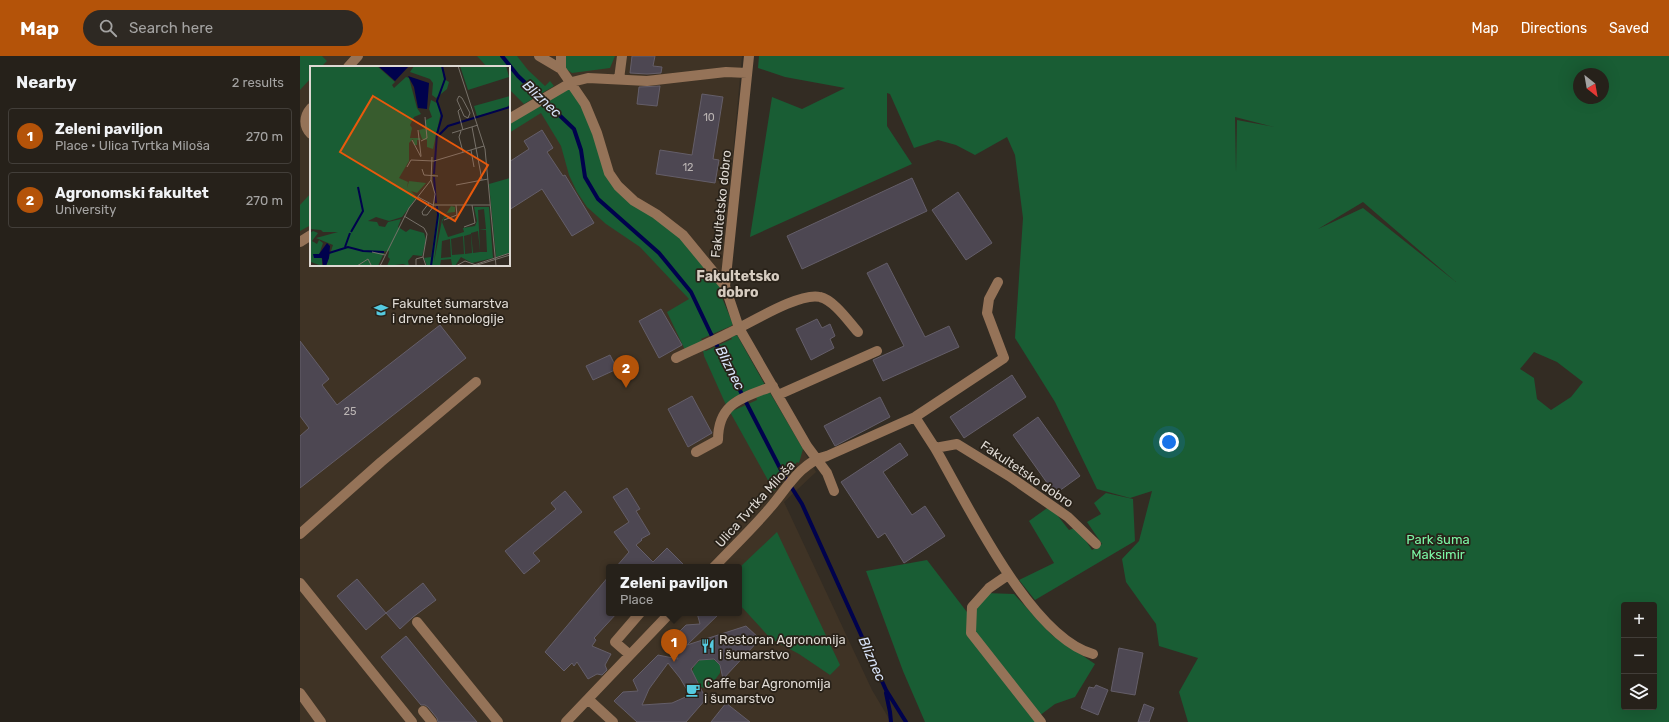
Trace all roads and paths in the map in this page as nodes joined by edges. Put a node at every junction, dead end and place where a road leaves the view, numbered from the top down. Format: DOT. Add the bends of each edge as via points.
graph roads {
  1 [pos="358,56"];
  2 [pos="539,56"];
  3 [pos="561,56"];
  4 [pos="622,56"];
  5 [pos="749,56"];
  6 [pos="349,66"];
  7 [pos="561,69"];
  8 [pos="747,73"];
  9 [pos="619,79"];
  10 [pos="572,82"];
  11 [pos="310,109"];
  12 [pos="510,118"];
  13 [pos="310,133"];
  14 [pos="310,236"];
  15 [pos="300,242"];
  16 [pos="998,282"];
  17 [pos="725,286"];
  18 [pos="739,328"];
  19 [pos="858,332"];
  20 [pos="877,351"];
  21 [pos="676,358"];
  22 [pos="476,382"];
  23 [pos="775,390"];
  24 [pos="916,417"];
  25 [pos="935,448"];
  26 [pos="696,452"];
  27 [pos="816,458"];
  28 [pos="834,491"];
  29 [pos="300,534"];
  30 [pos="1096,544"];
  31 [pos="717,564"];
  32 [pos="1008,575"];
  33 [pos="300,583"];
  34 [pos="637,616"];
  35 [pos="666,616"];
  36 [pos="417,622"];
  37 [pos="1093,654"];
  38 [pos="630,655"];
  39 [pos="300,693"];
  40 [pos="588,699"];
  41 [pos="423,711"];
  42 [pos="321,722"];
  43 [pos="412,722"];
  44 [pos="432,722"];
  45 [pos="498,722"];
  46 [pos="566,722"];
  47 [pos="613,722"];
  48 [pos="1041,722"];
  1 -- 6 [label="street"];
  2 -- 7 [label="street"];
  3 -- 7 [label="street"];
  4 -- 9 [label="street"];
  5 -- 8 [label="street, Fakultetsko dobro"];
  7 -- 10 [label="street"];
  8 -- 9 [label="street" via="726,72 647,81"];
  8 -- 17 [label="street, Fakultetsko dobro"];
  9 -- 10 [label="street" via="588,78"];
  10 -- 12 [label="street"];
  10 -- 17 [label="street" via="597,133 608,173 634,202 656,214 683,235"];
  11 -- 13 [label="street" via="305,122"];
  14 -- 15 [label="street"];
  16 -- 24 [label="street" via="989,299 987,313 1004,358"];
  17 -- 18 [label="street, Fakultetsko dobro"];
  18 -- 19 [label="street" via="785,305 806,297 820,297 831,303"];
  18 -- 21 [label="street"];
  18 -- 23 [label="street, Fakultetsko dobro"];
  20 -- 23 [label="street"];
  22 -- 29 [label="street"];
  23 -- 26 [label="street" via="753,394 723,413 718,427 718,440"];
  23 -- 27 [label="street, Fakultetsko dobro"];
  24 -- 25 [label="street"];
  24 -- 27 [label="street"];
  25 -- 30 [label="street, Fakultetsko dobro" via="958,444 1068,517"];
  25 -- 32 [label="street"];
  27 -- 28 [label="street, Fakultetsko dobro"];
  27 -- 31 [label="street, Ulica Tvrtka Miloša" via="801,471 770,509"];
  32 -- 37 [label="street" via="1043,619 1065,639 1085,652"];
  32 -- 48 [label="street" via="989,588 972,607 971,633"];
  33 -- 43 [label="street"];
  34 -- 38 [label="street" via="615,642"];
  35 -- 38 [label="street"];
  36 -- 45 [label="street"];
  38 -- 40 [label="street"];
  39 -- 42 [label="street"];
  40 -- 46 [label="street"];
  40 -- 47 [label="street"];
  41 -- 44 [label="street"];
}
